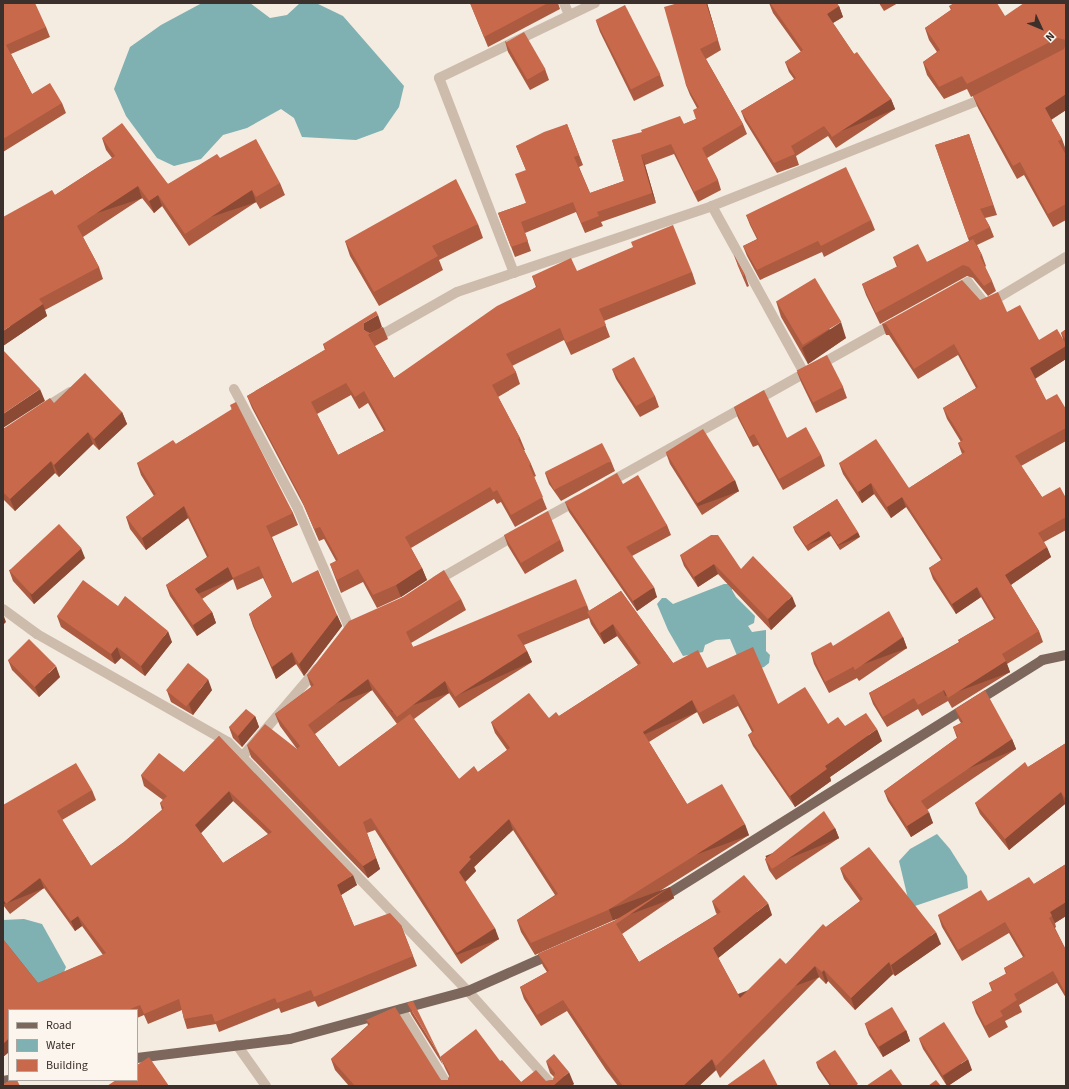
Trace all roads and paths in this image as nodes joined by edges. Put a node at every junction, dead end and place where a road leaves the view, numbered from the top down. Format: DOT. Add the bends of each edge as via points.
graph roads {
  1 [pos="564,3"];
  2 [pos="594,3"];
  3 [pos="569,15"];
  4 [pos="998,93"];
  5 [pos="712,206"];
  6 [pos="1066,258"];
  7 [pos="514,273"];
  8 [pos="948,294"];
  9 [pos="907,316"];
  10 [pos="374,339"];
  11 [pos="804,373"];
  12 [pos="82,384"];
  13 [pos="234,389"];
  14 [pos="36,414"];
  15 [pos="426,586"];
  16 [pos="3,609"];
  17 [pos="362,622"];
  18 [pos="349,627"];
  19 [pos="341,638"];
  20 [pos="1066,655"];
  21 [pos="326,660"];
  22 [pos="242,757"];
  23 [pos="648,906"];
  24 [pos="559,951"];
  25 [pos="468,991"];
  26 [pos="400,1009"];
  27 [pos="237,1045"];
  28 [pos="138,1058"];
  29 [pos="266,1086"];
  30 [pos="448,1086"];
  31 [pos="553,1086"];
  1 -- 3 [label="street"];
  2 -- 3 [label="street"];
  3 -- 7 [label="street" via="439,78"];
  4 -- 5 [label="street"];
  5 -- 7 [label="street"];
  5 -- 11 [label="street"];
  6 -- 8 [label="street" via="986,304 968,282"];
  7 -- 10 [label="street" via="456,292"];
  9 -- 11 [label="street"];
  11 -- 15 [label="street"];
  12 -- 14 [label="street"];
  13 -- 18 [label="street" via="298,509"];
  16 -- 22 [label="street" via="37,634 228,742"];
  17 -- 18 [label="street"];
  18 -- 19 [label="street"];
  20 -- 23 [label="main road" via="1042,660"];
  21 -- 22 [label="street"];
  22 -- 25 [label="street"];
  24 -- 25 [label="main road"];
  25 -- 26 [label="main road"];
  25 -- 31 [label="street"];
  26 -- 27 [label="main road" via="290,1039"];
  26 -- 30 [label="street"];
  27 -- 28 [label="main road"];
  27 -- 29 [label="street"];
}
